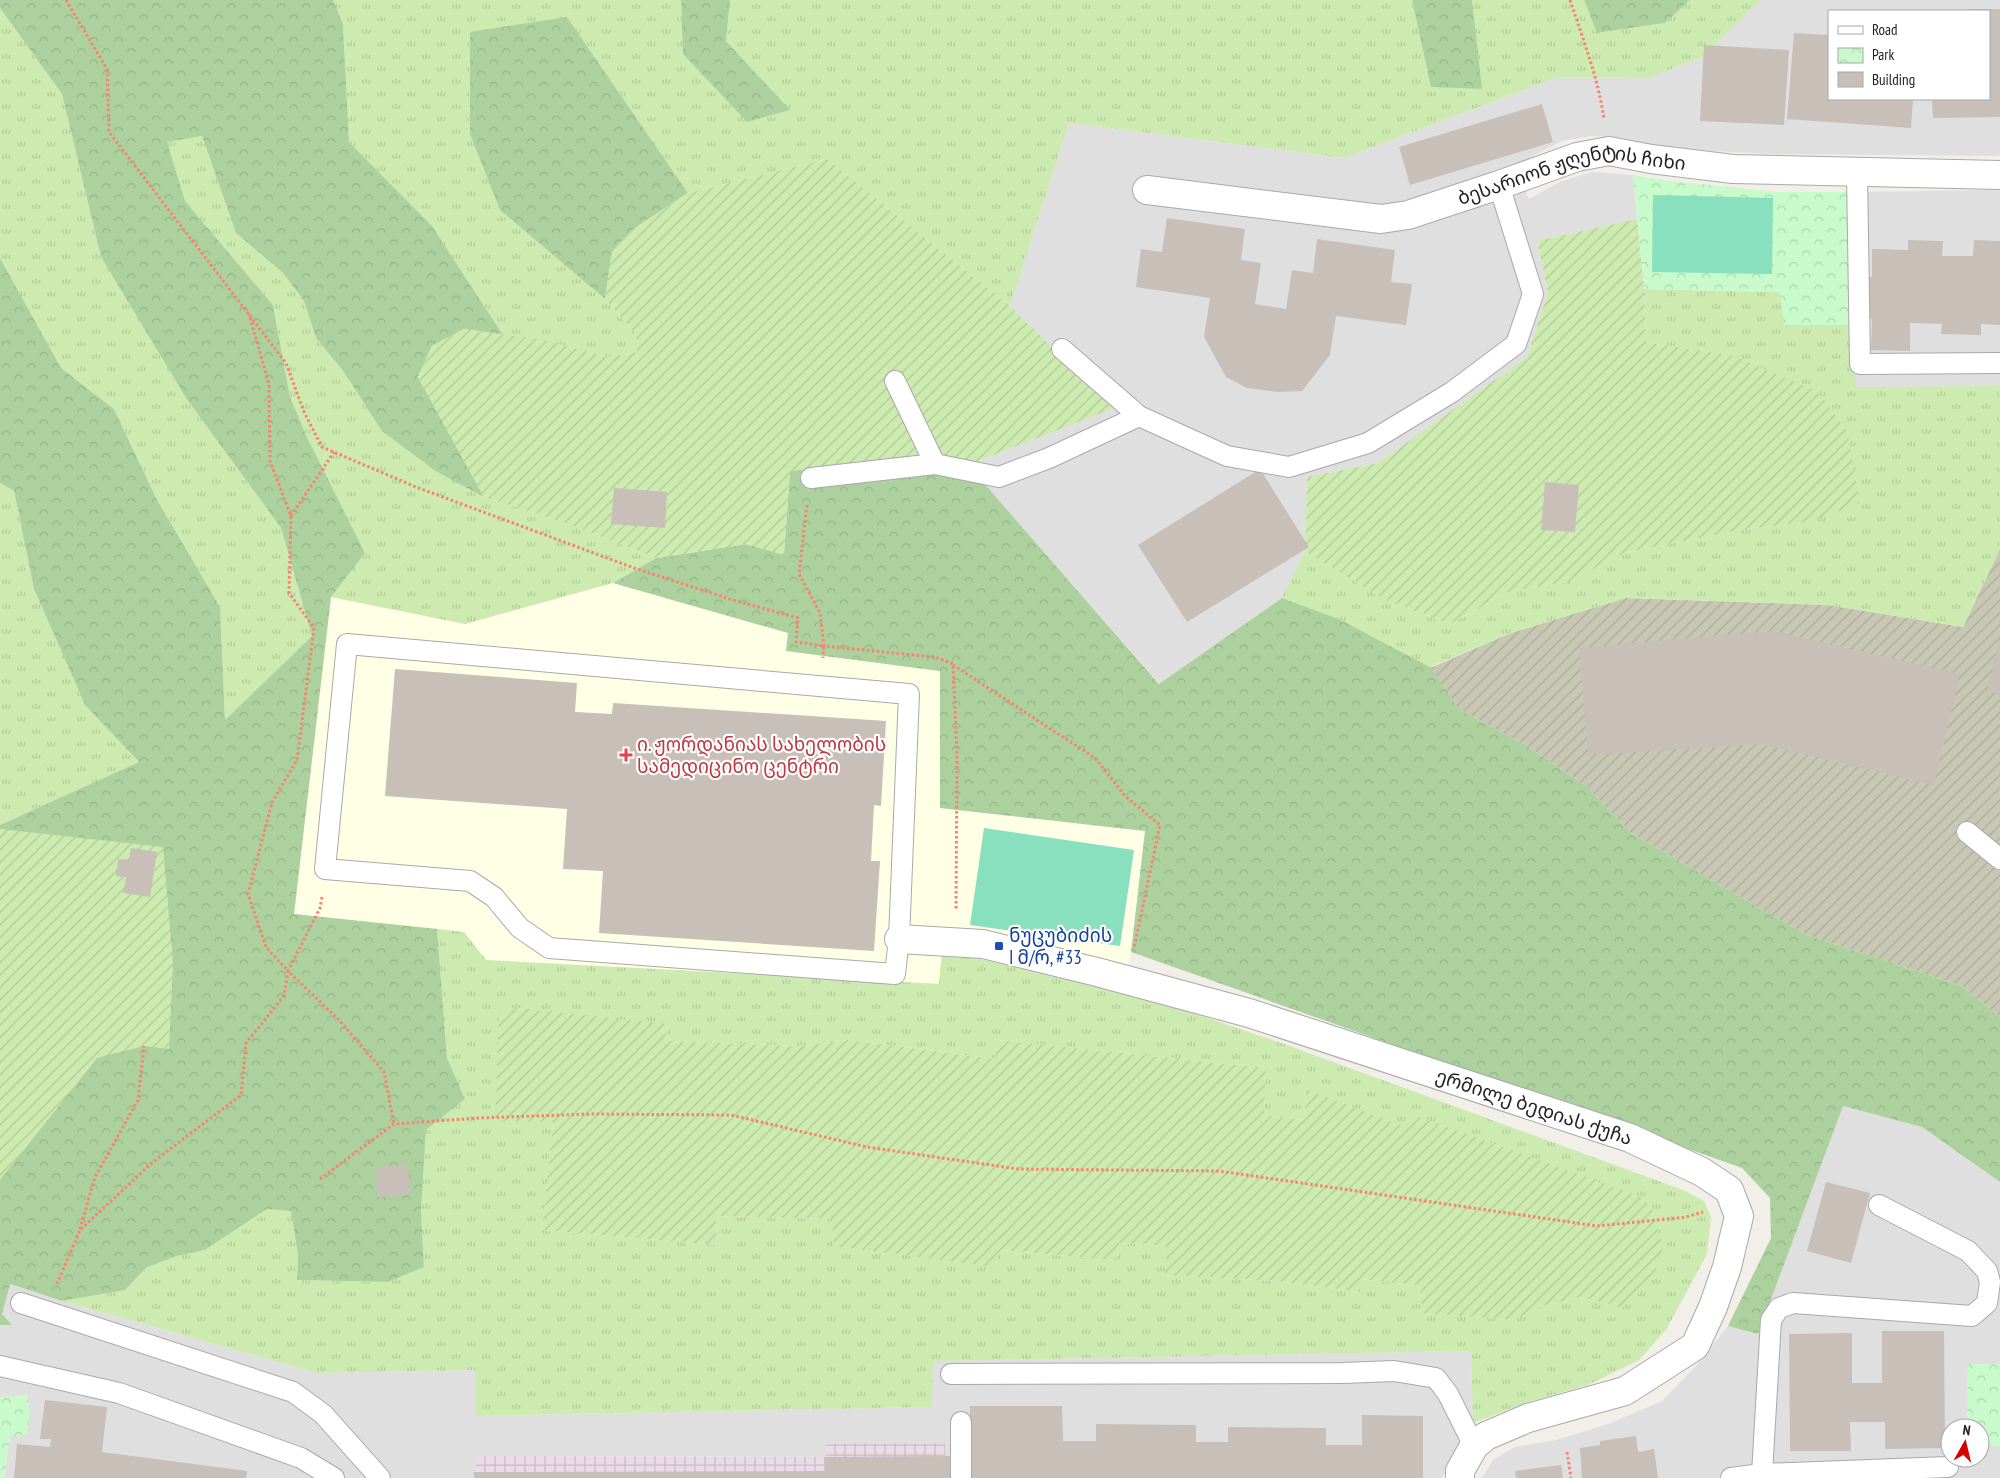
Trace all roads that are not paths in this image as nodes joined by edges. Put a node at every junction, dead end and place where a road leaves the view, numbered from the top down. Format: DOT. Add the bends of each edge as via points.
graph roads {
  1 [pos="1857,173"];
  2 [pos="2000,174"];
  3 [pos="1499,185"];
  4 [pos="1147,190"];
  5 [pos="1062,349"];
  6 [pos="2000,363"];
  7 [pos="895,381"];
  8 [pos="1140,416"];
  9 [pos="935,464"];
  10 [pos="811,478"];
  11 [pos="1967,832"];
  12 [pos="2000,859"];
  13 [pos="899,939"];
  14 [pos="1880,1206"];
  15 [pos="21,1303"];
  16 [pos="3,1369"];
  17 [pos="951,1374"];
  18 [pos="961,1422"];
  19 [pos="1474,1446"];
  20 [pos="1940,1467"];
  21 [pos="1762,1474"];
  22 [pos="334,1478"];
  23 [pos="380,1478"];
  24 [pos="961,1478"];
  25 [pos="1460,1478"];
  26 [pos="1731,1478"];
  1 -- 2 [label="street, ბესარიონ ჟღენტის ჩიხი"];
  1 -- 3 [label="street, ბესარიონ ჟღენტის ჩიხი" via="1733,169 1609,152 1577,157"];
  1 -- 6 [label="lane" via="1860,364"];
  3 -- 4 [label="street, ბესარიონ ჟღენტის ჩიხი" via="1408,215 1382,219"];
  3 -- 8 [label="lane" via="1533,294 1516,344 1452,392 1368,443 1289,467 1227,456"];
  5 -- 8 [label="lane"];
  7 -- 9 [label="lane"];
  8 -- 9 [label="lane" via="999,477"];
  9 -- 10 [label="lane"];
  11 -- 12 [label="lane"];
  13 -- 13 [label="lane" via="909,694 347,644 325,869 470,881 494,897 520,928 549,948 896,974"];
  13 -- 19 [label="street, ერმილე ბედიას ქუჩა" via="983,944 1249,1013 1630,1138 1702,1172 1729,1190 1739,1216 1727,1267 1695,1346 1625,1391 1528,1418 1486,1436"];
  14 -- 21 [label="lane" via="1968,1251 1987,1271 1990,1282 1987,1303 1972,1316 1793,1303 1779,1308 1771,1320"];
  15 -- 23 [label="lane" via="293,1392 323,1414"];
  16 -- 22 [label="lane" via="119,1394 301,1458"];
  17 -- 19 [label="lane" via="1394,1371 1436,1378 1448,1394"];
  18 -- 24 [label="lane"];
  19 -- 25 [label="street, ერმილე ბედიას ქუჩა"];
  20 -- 21 [label="lane"];
  21 -- 26 [label="lane"];
}
